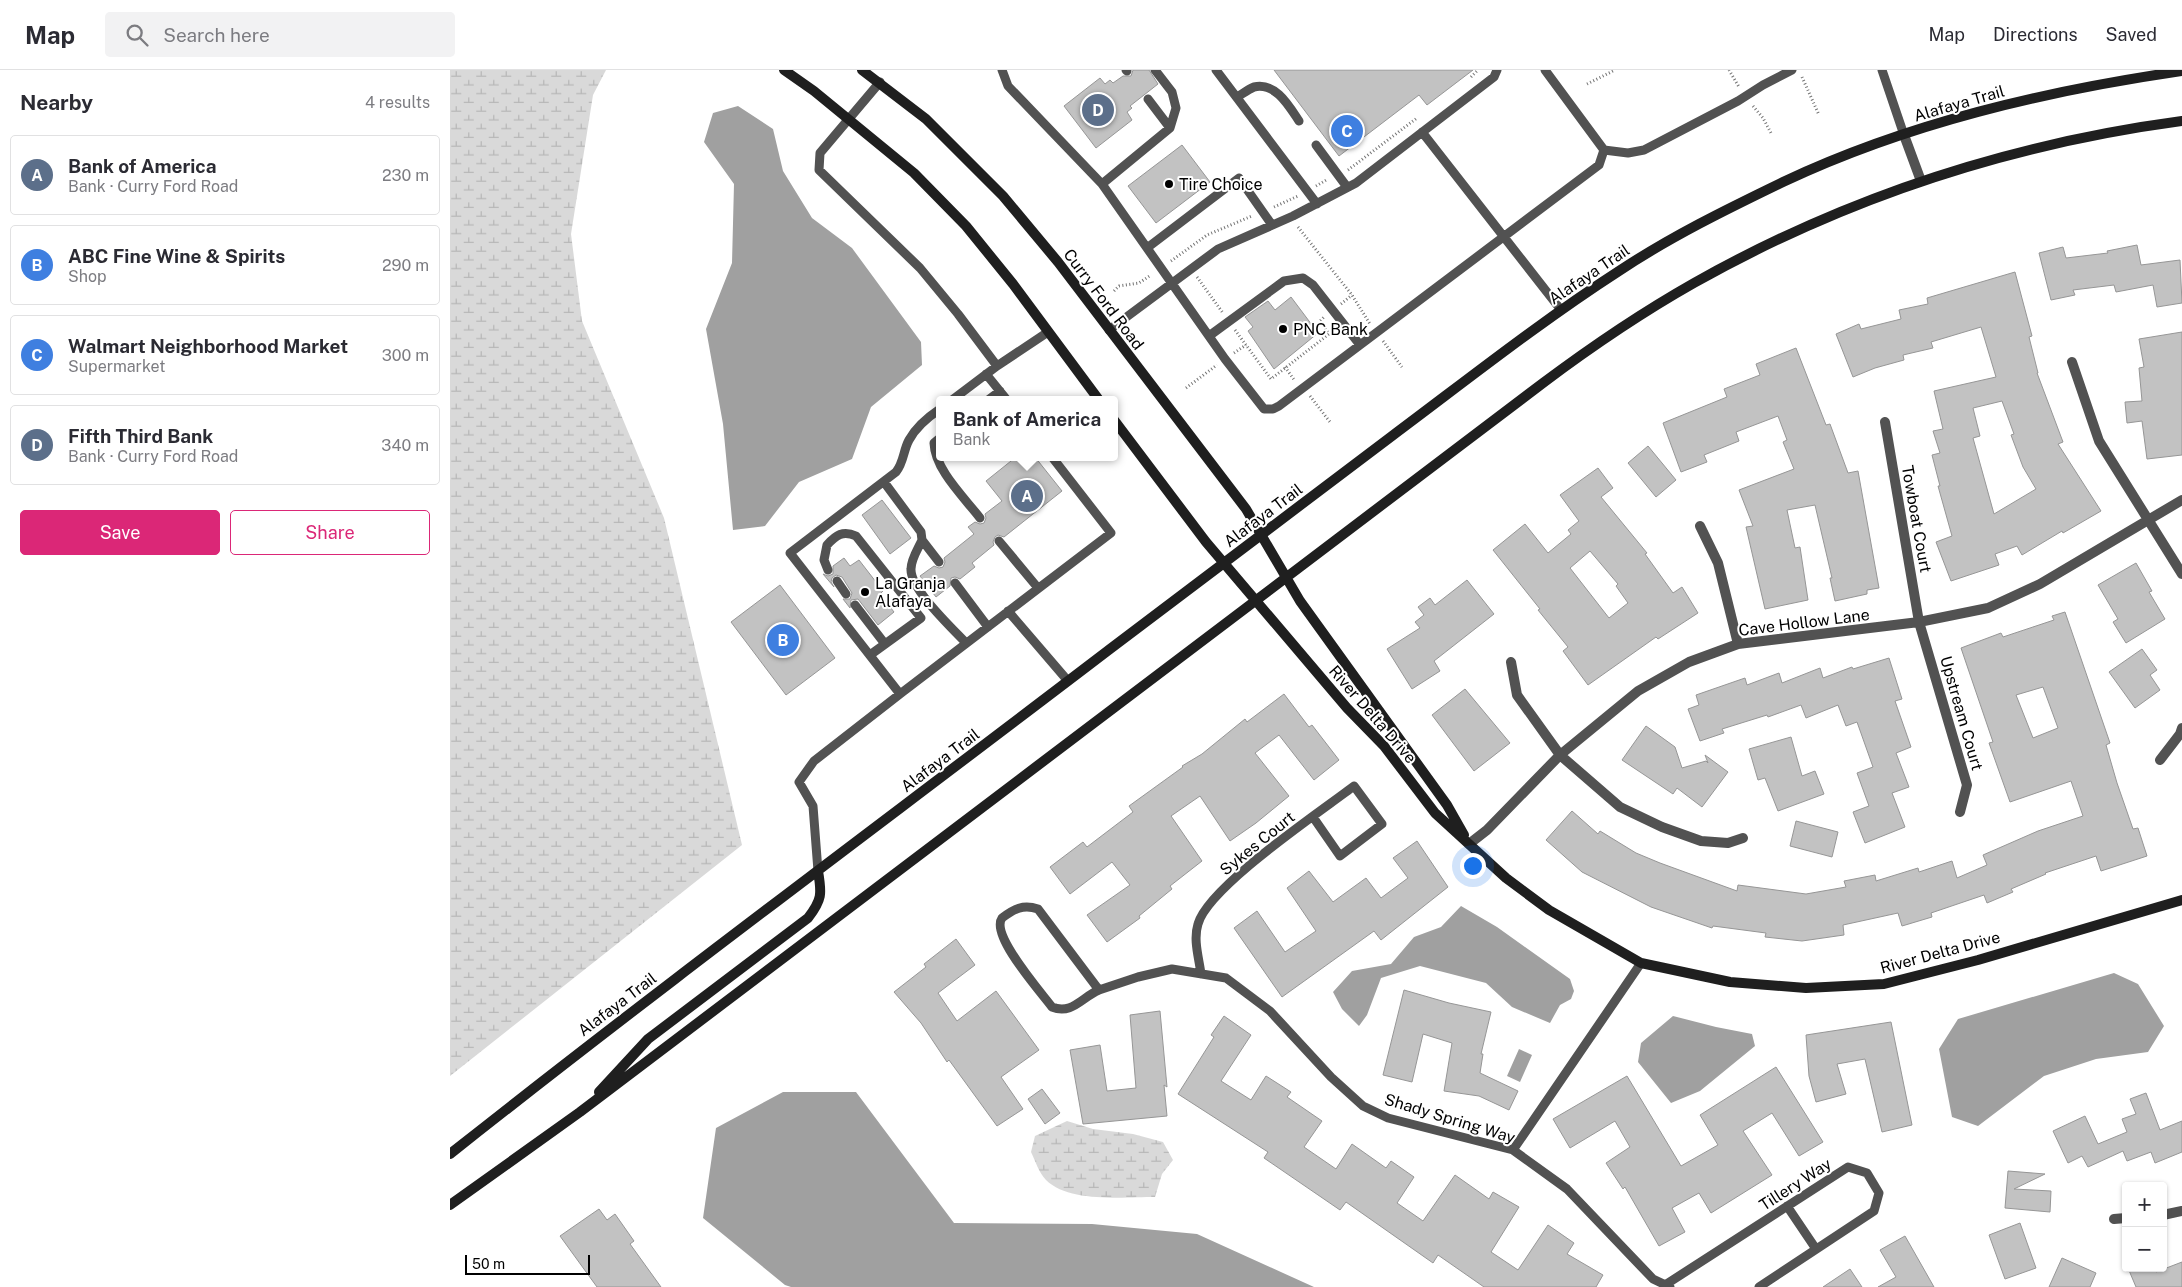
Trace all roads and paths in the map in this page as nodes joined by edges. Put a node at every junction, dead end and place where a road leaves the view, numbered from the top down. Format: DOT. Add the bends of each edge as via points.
graph roads {
  1 [pos="784,70"];
  2 [pos="1002,70"];
  3 [pos="1155,70"];
  4 [pos="1216,70"];
  5 [pos="1478,70"];
  6 [pos="1497,70"];
  7 [pos="1545,70"];
  8 [pos="1615,70"];
  9 [pos="1792,70"];
  10 [pos="1799,70"];
  11 [pos="1882,70"];
  12 [pos="2182,72"];
  13 [pos="2155,73"];
  14 [pos="872,74"];
  15 [pos="1465,82"];
  16 [pos="1586,84"];
  17 [pos="1237,97"];
  18 [pos="1148,98"];
  19 [pos="1818,115"];
  20 [pos="1418,117"];
  21 [pos="849,119"];
  22 [pos="2182,121"];
  23 [pos="1299,122"];
  24 [pos="1170,128"];
  25 [pos="1422,132"];
  26 [pos="1904,135"];
  27 [pos="1316,145"];
  28 [pos="1604,150"];
  29 [pos="1338,174"];
  30 [pos="1921,180"];
  31 [pos="1102,184"];
  32 [pos="1348,187"];
  33 [pos="1308,190"];
  34 [pos="1317,204"];
  35 [pos="1263,211"];
  36 [pos="1272,225"];
  37 [pos="1299,231"];
  38 [pos="1504,237"];
  39 [pos="1147,248"];
  40 [pos="1180,255"];
  41 [pos="1161,268"];
  42 [pos="1190,269"];
  43 [pos="1171,284"];
  44 [pos="1114,291"];
  45 [pos="1352,295"];
  46 [pos="1334,309"];
  47 [pos="1561,310"];
  48 [pos="1229,322"];
  49 [pos="1109,330"];
  50 [pos="1048,332"];
  51 [pos="1376,332"];
  52 [pos="1209,336"];
  53 [pos="1360,345"];
  54 [pos="2072,362"];
  55 [pos="997,366"];
  56 [pos="1402,366"];
  57 [pos="986,374"];
  58 [pos="1000,391"];
  59 [pos="957,396"];
  60 [pos="993,396"];
  61 [pos="1004,396"];
  62 [pos="1096,396"];
  63 [pos="936,412"];
  64 [pos="1885,422"];
  65 [pos="1118,425"];
  66 [pos="936,441"];
  67 [pos="936,457"];
  68 [pos="938,461"];
  69 [pos="1055,461"];
  70 [pos="884,482"];
  71 [pos="2182,500"];
  72 [pos="980,518"];
  73 [pos="2148,521"];
  74 [pos="1700,526"];
  75 [pos="1261,535"];
  76 [pos="922,540"];
  77 [pos="999,541"];
  78 [pos="939,562"];
  79 [pos="1224,563"];
  80 [pos="828,570"];
  81 [pos="2182,574"];
  82 [pos="1286,578"];
  83 [pos="837,581"];
  84 [pos="955,583"];
  85 [pos="1038,588"];
  86 [pos="846,594"];
  87 [pos="1256,600"];
  88 [pos="855,605"];
  89 [pos="1008,611"];
  90 [pos="1919,622"];
  91 [pos="988,627"];
  92 [pos="966,643"];
  93 [pos="885,644"];
  94 [pos="1738,644"];
  95 [pos="870,655"];
  96 [pos="1512,662"];
  97 [pos="1068,681"];
  98 [pos="900,694"];
  99 [pos="2182,728"];
  100 [pos="1560,755"];
  101 [pos="2160,760"];
  102 [pos="1960,812"];
  103 [pos="1313,817"];
  104 [pos="1743,838"];
  105 [pos="1469,844"];
  106 [pos="818,871"];
  107 [pos="2182,900"];
  108 [pos="1641,963"];
  109 [pos="1201,974"];
  110 [pos="1102,989"];
  111 [pos="580,1112"];
  112 [pos="1513,1150"];
  113 [pos="450,1154"];
  114 [pos="450,1204"];
  115 [pos="1787,1206"];
  116 [pos="2182,1211"];
  117 [pos="2167,1214"];
  118 [pos="2122,1218"];
  119 [pos="2114,1219"];
  120 [pos="1816,1249"];
  121 [pos="1667,1286"];
  122 [pos="1759,1287"];
  1 -- 21 [label="main road"];
  2 -- 31 [label="lane" via="1008,86"];
  3 -- 24 [label="lane" via="1172,92 1176,108"];
  4 -- 17 [label="lane"];
  5 -- 15 [label="path"];
  6 -- 25 [label="lane" via="1494,77"];
  7 -- 28 [label="lane"];
  8 -- 16 [label="path"];
  9 -- 28 [label="lane" via="1644,150 1628,153"];
  10 -- 19 [label="path"];
  11 -- 26 [label="lane"];
  12 -- 13 [label="main road, Alafaya Trail"];
  13 -- 26 [label="main road, Alafaya Trail" via="2015,102"];
  14 -- 21 [label="lane"];
  14 -- 49 [label="main road, Curry Ford Road" via="926,119 1003,196"];
  17 -- 23 [label="lane" via="1254,87 1268,87 1285,100"];
  17 -- 33 [label="lane"];
  18 -- 24 [label="lane"];
  20 -- 29 [label="path" via="1349,170"];
  21 -- 50 [label="main road" via="914,174 966,226"];
  21 -- 55 [label="lane" via="820,153 819,170 920,268"];
  22 -- 30 [label="main road" via="2086,136"];
  24 -- 31 [label="lane"];
  25 -- 32 [label="lane"];
  25 -- 38 [label="lane"];
  26 -- 30 [label="street"];
  26 -- 47 [label="main road, Alafaya Trail" via="1788,180 1736,206 1623,268"];
  27 -- 29 [label="lane"];
  28 -- 38 [label="lane" via="1599,165"];
  29 -- 32 [label="lane"];
  29 -- 33 [label="path"];
  30 -- 82 [label="main road" via="1761,248 1642,314 1542,383"];
  31 -- 39 [label="lane"];
  32 -- 34 [label="lane"];
  33 -- 34 [label="lane"];
  33 -- 35 [label="path"];
  34 -- 36 [label="lane"];
  35 -- 36 [label="lane"];
  35 -- 39 [label="lane" via="1239,178"];
  35 -- 40 [label="path" via="1207,235"];
  36 -- 42 [label="lane" via="1218,248"];
  37 -- 45 [label="path"];
  38 -- 47 [label="lane"];
  38 -- 51 [label="lane"];
  39 -- 41 [label="lane"];
  40 -- 41 [label="path"];
  40 -- 42 [label="path"];
  41 -- 43 [label="lane"];
  41 -- 44 [label="path" via="1139,283 1120,286"];
  42 -- 43 [label="lane"];
  42 -- 48 [label="path"];
  43 -- 49 [label="lane"];
  43 -- 52 [label="lane"];
  45 -- 46 [label="path"];
  45 -- 51 [label="path"];
  46 -- 48 [label="lane" via="1313,285 1303,278 1293,278"];
  46 -- 48 [label="path" via="1320,321 1329,334 1271,378"];
  46 -- 53 [label="lane"];
  47 -- 75 [label="main road, Alafaya Trail"];
  48 -- 52 [label="lane"];
  49 -- 75 [label="main road, Curry Ford Road" via="1246,509"];
  50 -- 55 [label="lane"];
  50 -- 62 [label="main road"];
  51 -- 53 [label="lane"];
  51 -- 56 [label="path"];
  52 -- 53 [label="lane" via="1264,409 1268,410 1279,406"];
  54 -- 73 [label="street" via="2099,441"];
  55 -- 57 [label="lane"];
  57 -- 58 [label="lane"];
  57 -- 59 [label="lane"];
  58 -- 60 [label="lane"];
  58 -- 61 [label="lane"];
  63 -- 70 [label="lane" via="915,430 908,440 902,465"];
  64 -- 90 [label="street, Towboat Court"];
  65 -- 79 [label="main road"];
  66 -- 67 [label="lane"];
  68 -- 72 [label="lane"];
  69 -- 85 [label="lane" via="1111,533"];
  70 -- 76 [label="lane" via="921,532"];
  70 -- 95 [label="lane" via="790,554"];
  71 -- 73 [label="street, Cave Hollow Lane"];
  73 -- 81 [label="street"];
  73 -- 90 [label="street, Cave Hollow Lane" via="2040,584 1988,608"];
  74 -- 94 [label="street" via="1718,563"];
  75 -- 79 [label="main road, Alafaya Trail"];
  75 -- 82 [label="main road, Curry Ford Road"];
  76 -- 78 [label="lane"];
  76 -- 92 [label="lane" via="913,559 911,574 921,592"];
  77 -- 85 [label="lane"];
  79 -- 87 [label="main road"];
  79 -- 97 [label="main road, Alafaya Trail"];
  80 -- 93 [label="lane" via="824,560 827,545 840,533 856,536 921,618"];
  82 -- 87 [label="main road"];
  82 -- 105 [label="main road, River Delta Drive" via="1447,805"];
  83 -- 86 [label="lane"];
  84 -- 91 [label="lane"];
  85 -- 89 [label="lane"];
  87 -- 105 [label="main road, River Delta Drive" via="1347,708 1384,746 1435,813"];
  87 -- 111 [label="main road"];
  88 -- 93 [label="lane"];
  89 -- 91 [label="lane"];
  89 -- 97 [label="lane"];
  90 -- 94 [label="street, Cave Hollow Lane"];
  90 -- 102 [label="street, Upstream Court" via="1967,785"];
  91 -- 92 [label="lane"];
  92 -- 98 [label="lane"];
  93 -- 95 [label="lane"];
  94 -- 100 [label="street, Cave Hollow Lane" via="1690,662 1638,691"];
  95 -- 98 [label="lane"];
  96 -- 100 [label="street" via="1517,695"];
  97 -- 106 [label="main road, Alafaya Trail"];
  98 -- 106 [label="lane" via="814,761 799,782 813,806"];
  99 -- 101 [label="street"];
  100 -- 104 [label="street" via="1620,807 1662,828 1713,844"];
  100 -- 105 [label="street, Cave Hollow Lane" via="1487,830"];
  103 -- 103 [label="lane, Sykes Court" via="1354,786 1382,824 1340,856"];
  103 -- 109 [label="lane, Sykes Court" via="1238,874 1205,910 1198,924 1196,939"];
  105 -- 108 [label="main road, River Delta Drive" via="1506,878 1549,910"];
  106 -- 111 [label="main road" via="821,892 818,905 808,918 648,1039"];
  106 -- 113 [label="main road, Alafaya Trail"];
  107 -- 108 [label="main road, River Delta Drive" via="1884,984 1806,988 1730,982"];
  108 -- 112 [label="lane"];
  109 -- 110 [label="lane, Shady Spring Way" via="1172,969"];
  109 -- 112 [label="lane, Shady Spring Way" via="1226,978 1270,1011 1331,1077 1363,1106 1388,1118"];
  110 -- 110 [label="lane, Shady Spring Way" via="1038,909 1025,906 1002,918 999,927 1005,943 1052,1007 1068,1009"];
  111 -- 114 [label="main road"];
  112 -- 121 [label="lane, Shady Spring Way" via="1566,1189 1653,1279"];
  115 -- 120 [label="lane"];
  115 -- 120 [label="lane, Tillery Way" via="1848,1167 1867,1172 1879,1193 1874,1210"];
  115 -- 121 [label="lane, Tillery Way"];
  116 -- 117 [label="street"];
  118 -- 119 [label="street"];
  120 -- 122 [label="lane, Tillery Way"];
}
